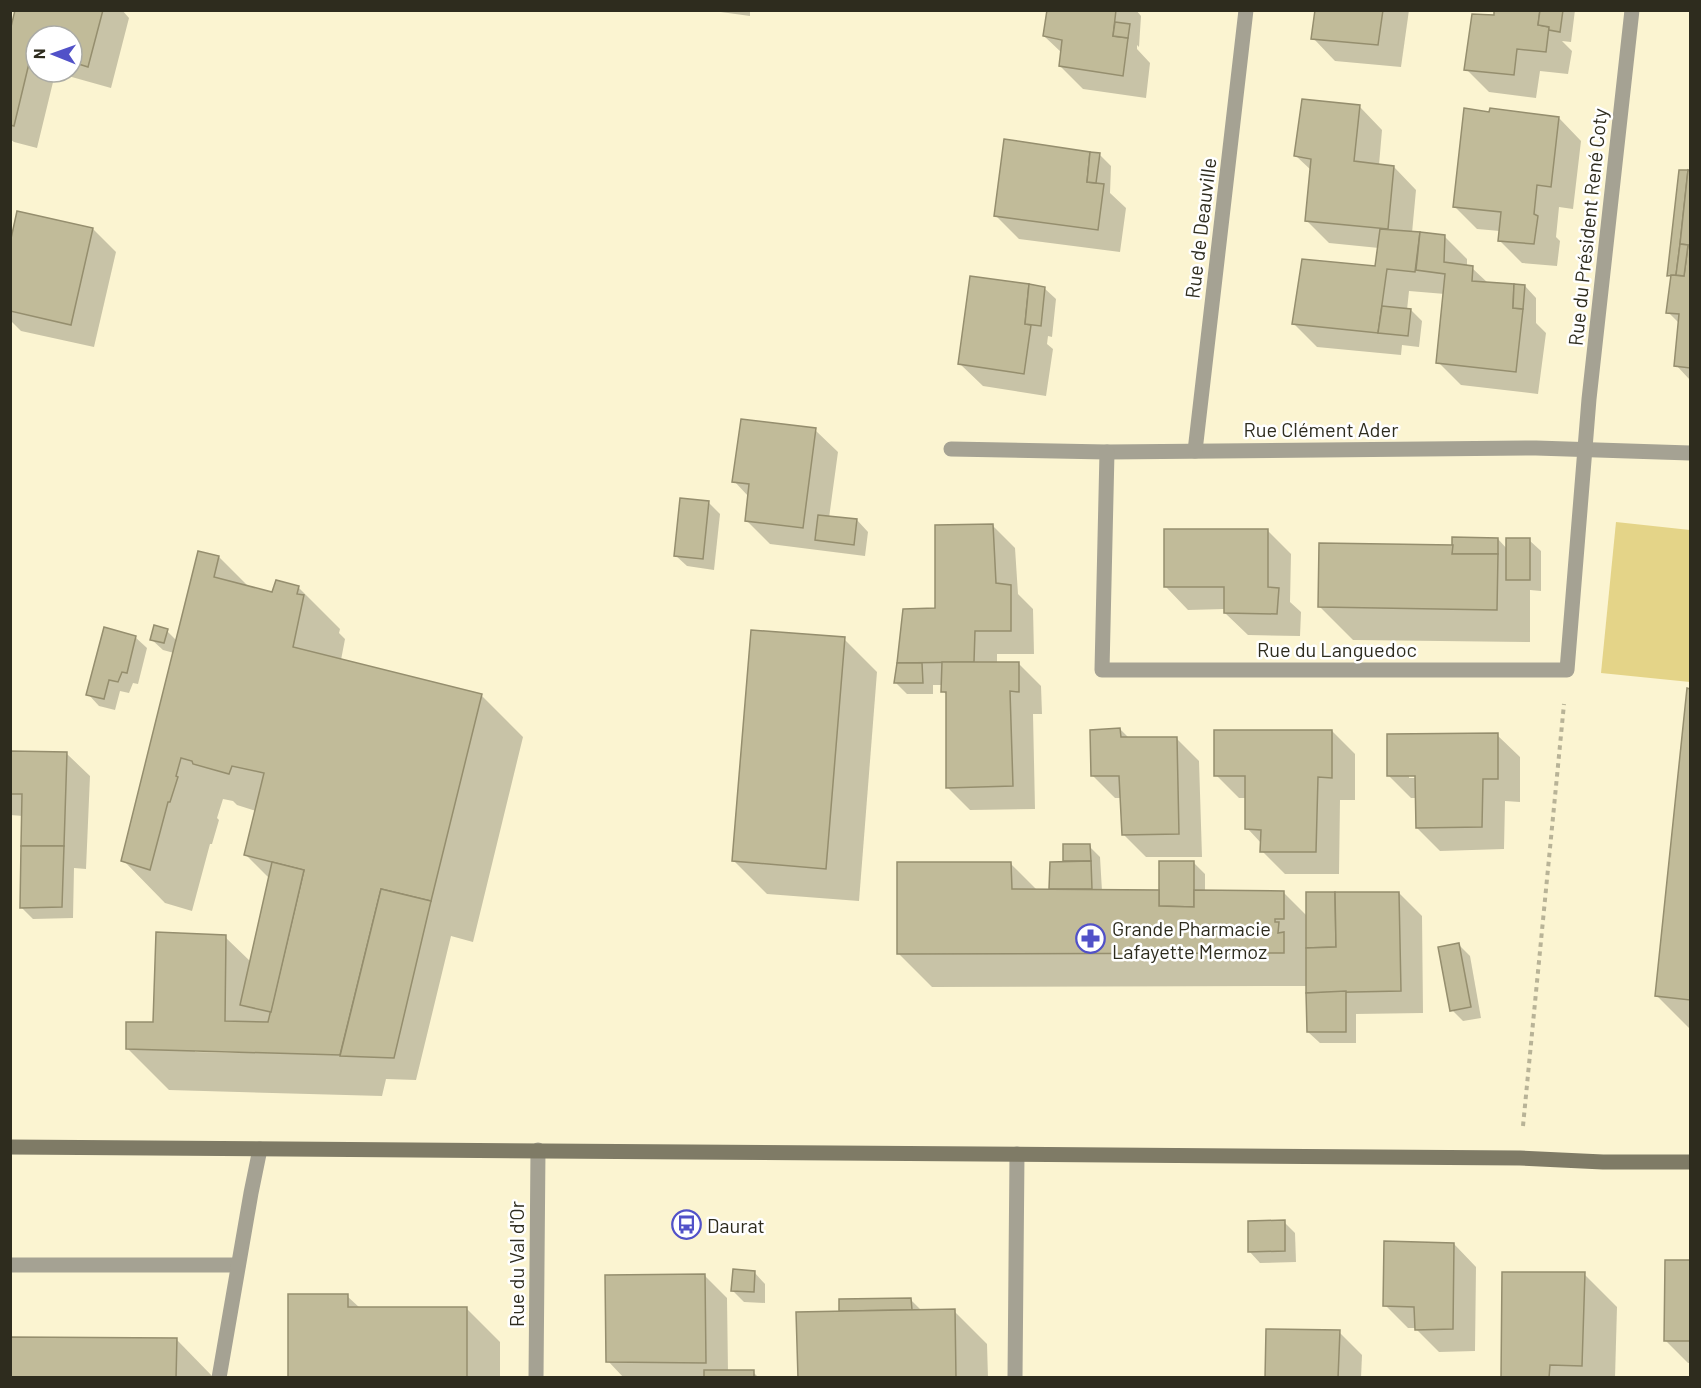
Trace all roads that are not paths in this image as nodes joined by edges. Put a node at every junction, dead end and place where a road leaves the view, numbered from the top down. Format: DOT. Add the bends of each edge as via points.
graph roads {
  1 [pos="1246,10"];
  2 [pos="1632,10"];
  3 [pos="951,449"];
  4 [pos="1585,449"];
  5 [pos="1195,451"];
  6 [pos="1107,452"];
  7 [pos="1690,453"];
  8 [pos="10,1147"];
  9 [pos="260,1149"];
  10 [pos="538,1150"];
  11 [pos="1017,1154"];
  12 [pos="1690,1162"];
  13 [pos="10,1265"];
  14 [pos="238,1265"];
  15 [pos="219,1377"];
  16 [pos="536,1377"];
  17 [pos="1015,1377"];
  1 -- 5 [label="street, Rue de Deauville"];
  2 -- 4 [label="street, Rue du Président René Coty"];
  3 -- 6 [label="street, Rue Clément Ader"];
  4 -- 5 [label="street, Rue Clément Ader"];
  4 -- 6 [label="street, Rue du Languedoc" via="1568,670 1102,670"];
  4 -- 7 [label="street, Rue Clément Ader"];
  5 -- 6 [label="street, Rue Clément Ader"];
  8 -- 9 [label="main road"];
  9 -- 10 [label="main road"];
  9 -- 14 [label="street"];
  10 -- 11 [label="main road"];
  10 -- 16 [label="street, Rue du Val d'Or"];
  11 -- 12 [label="main road"];
  11 -- 17 [label="street"];
  13 -- 14 [label="street"];
  14 -- 15 [label="street"];
}
